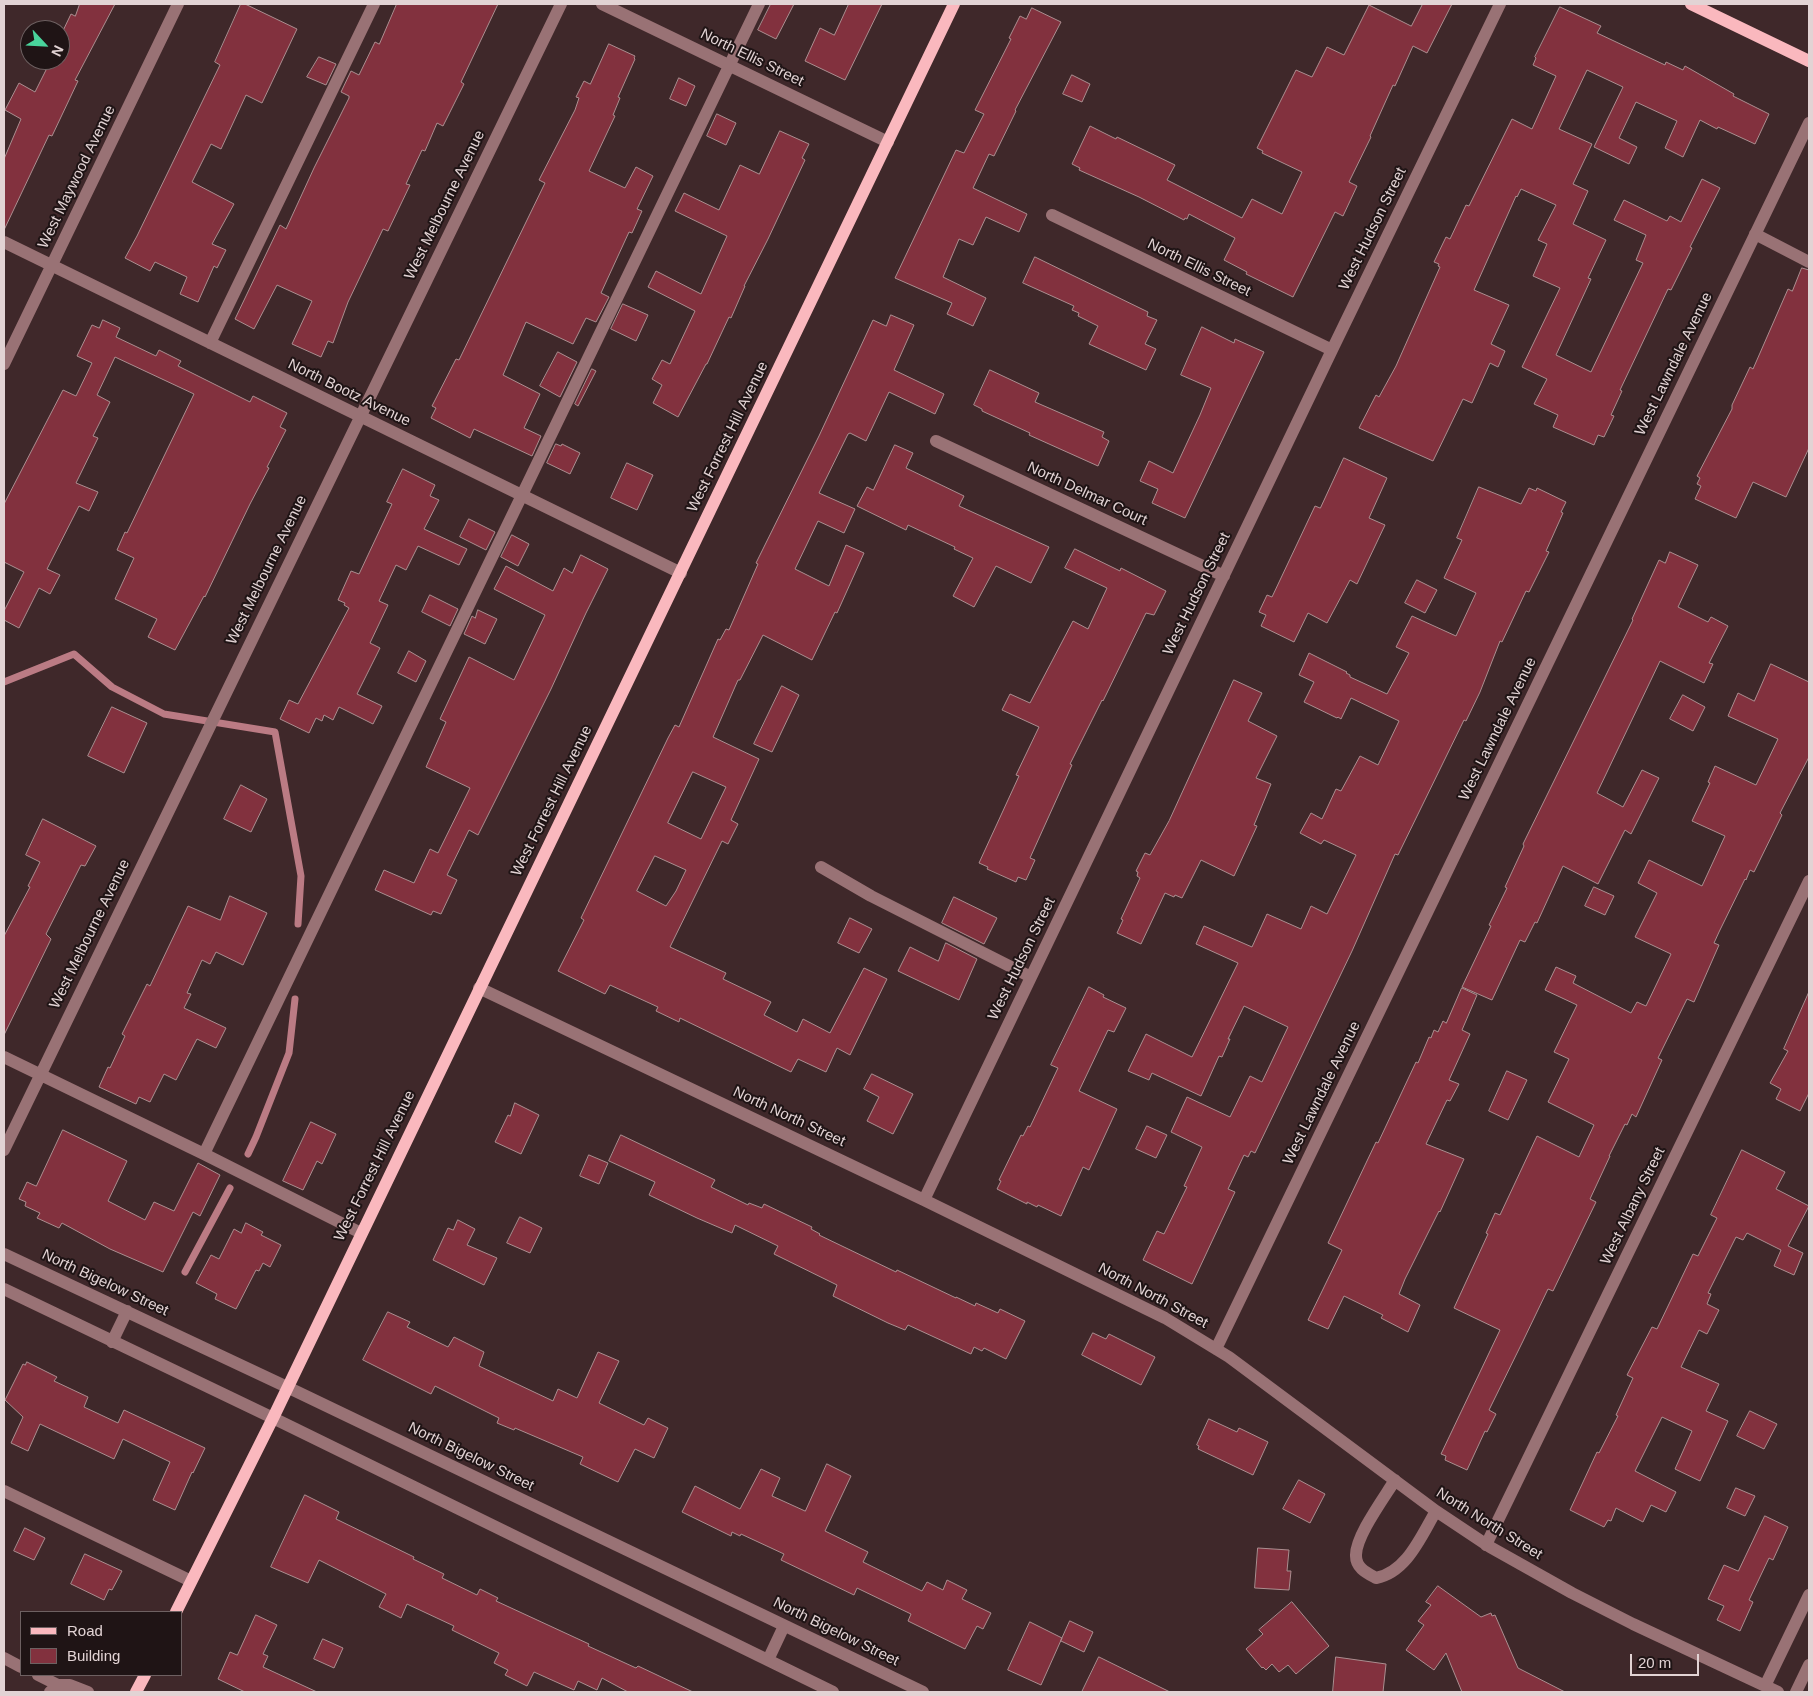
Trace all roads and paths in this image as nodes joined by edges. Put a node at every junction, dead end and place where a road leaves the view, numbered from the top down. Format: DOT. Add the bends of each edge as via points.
graph roads {
  1 [pos="178,4"];
  2 [pos="374,4"];
  3 [pos="561,4"];
  4 [pos="602,4"];
  5 [pos="758,4"];
  6 [pos="954,4"];
  7 [pos="1500,4"];
  8 [pos="1691,4"];
  9 [pos="1809,61"];
  10 [pos="728,65"];
  11 [pos="1809,123"];
  12 [pos="888,142"];
  13 [pos="1052,215"];
  14 [pos="1755,234"];
  15 [pos="4,242"];
  16 [pos="1809,262"];
  17 [pos="52,266"];
  18 [pos="210,343"];
  19 [pos="1332,350"];
  20 [pos="4,364"];
  21 [pos="360,416"];
  22 [pos="936,441"];
  23 [pos="521,495"];
  24 [pos="681,573"];
  25 [pos="1224,576"];
  26 [pos="821,867"];
  27 [pos="1809,881"];
  28 [pos="1031,977"];
  29 [pos="479,988"];
  30 [pos="4,1057"];
  31 [pos="40,1074"];
  32 [pos="4,1150"];
  33 [pos="204,1154"];
  34 [pos="924,1200"];
  35 [pos="361,1233"];
  36 [pos="4,1254"];
  37 [pos="4,1289"];
  38 [pos="127,1312"];
  39 [pos="112,1342"];
  40 [pos="1216,1349"];
  41 [pos="287,1387"];
  42 [pos="273,1418"];
  43 [pos="1395,1480"];
  44 [pos="4,1491"];
  45 [pos="1436,1511"];
  46 [pos="1486,1545"];
  47 [pos="192,1581"];
  48 [pos="1809,1595"];
  49 [pos="177,1611"];
  50 [pos="784,1626"];
  51 [pos="4,1658"];
  52 [pos="768,1660"];
  53 [pos="1809,1665"];
  54 [pos="20,1666"];
  55 [pos="39,1676"];
  56 [pos="144,1676"];
  57 [pos="1765,1686"];
  58 [pos="54,1689"];
  59 [pos="88,1692"];
  60 [pos="136,1692"];
  61 [pos="833,1692"];
  62 [pos="923,1692"];
  63 [pos="1778,1692"];
  64 [pos="1796,1692"];
  1 -- 17 [label="street, West Maywood Avenue"];
  2 -- 18 [label="street"];
  3 -- 21 [label="street, West Melbourne Avenue"];
  4 -- 10 [label="street, North Ellis Street"];
  5 -- 10 [label="street"];
  6 -- 12 [label="main road, West Forrest Hill Avenue"];
  7 -- 19 [label="street, West Hudson Street"];
  8 -- 9 [label="main road"];
  10 -- 12 [label="street, North Ellis Street"];
  10 -- 23 [label="street"];
  11 -- 14 [label="street, West Lawndale Avenue"];
  12 -- 24 [label="main road, West Forrest Hill Avenue"];
  13 -- 19 [label="street, North Ellis Street"];
  14 -- 16 [label="street"];
  14 -- 40 [label="street, West Lawndale Avenue"];
  15 -- 17 [label="street, North Bootz Avenue"];
  17 -- 18 [label="street, North Bootz Avenue"];
  17 -- 20 [label="street, West Maywood Avenue"];
  18 -- 21 [label="street, North Bootz Avenue"];
  19 -- 25 [label="street, West Hudson Street"];
  21 -- 23 [label="street, North Bootz Avenue"];
  21 -- 31 [label="street, West Melbourne Avenue"];
  22 -- 25 [label="street, North Delmar Court"];
  23 -- 24 [label="street, North Bootz Avenue"];
  23 -- 33 [label="street"];
  24 -- 29 [label="main road, West Forrest Hill Avenue"];
  25 -- 28 [label="street, West Hudson Street"];
  26 -- 28 [label="street"];
  27 -- 46 [label="street, West Albany Street"];
  28 -- 34 [label="street, West Hudson Street"];
  29 -- 34 [label="street, North North Street"];
  29 -- 35 [label="main road, West Forrest Hill Avenue"];
  30 -- 31 [label="street"];
  31 -- 32 [label="street, West Melbourne Avenue"];
  31 -- 33 [label="street"];
  33 -- 35 [label="street"];
  34 -- 40 [label="street, North North Street" via="1146,1308"];
  35 -- 41 [label="main road, West Forrest Hill Avenue"];
  36 -- 38 [label="street, North Bigelow Street"];
  37 -- 39 [label="street"];
  38 -- 39 [label="street"];
  38 -- 41 [label="street, North Bigelow Street"];
  39 -- 42 [label="street"];
  40 -- 43 [label="street, North North Street"];
  41 -- 42 [label="main road, West Forrest Hill Avenue"];
  41 -- 50 [label="street, North Bigelow Street"];
  42 -- 47 [label="main road, West Forrest Hill Avenue"];
  42 -- 52 [label="street"];
  43 -- 45 [label="street, North North Street"];
  43 -- 45 [label="street" via="1363,1532 1356,1558 1361,1568 1376,1578 1397,1569 1405,1562"];
  44 -- 47 [label="street"];
  45 -- 46 [label="street, North North Street"];
  46 -- 57 [label="street, North North Street" via="1615,1615"];
  47 -- 49 [label="main road, West Forrest Hill Avenue"];
  48 -- 57 [label="street"];
  50 -- 52 [label="street"];
  50 -- 62 [label="street, North Bigelow Street"];
  51 -- 54 [label="street"];
  52 -- 61 [label="street"];
  53 -- 64 [label="street"];
  55 -- 58 [label="street"];
  56 -- 60 [label="main road"];
  57 -- 63 [label="street, North North Street"];
  58 -- 59 [label="street" via="70,1685"];
}
